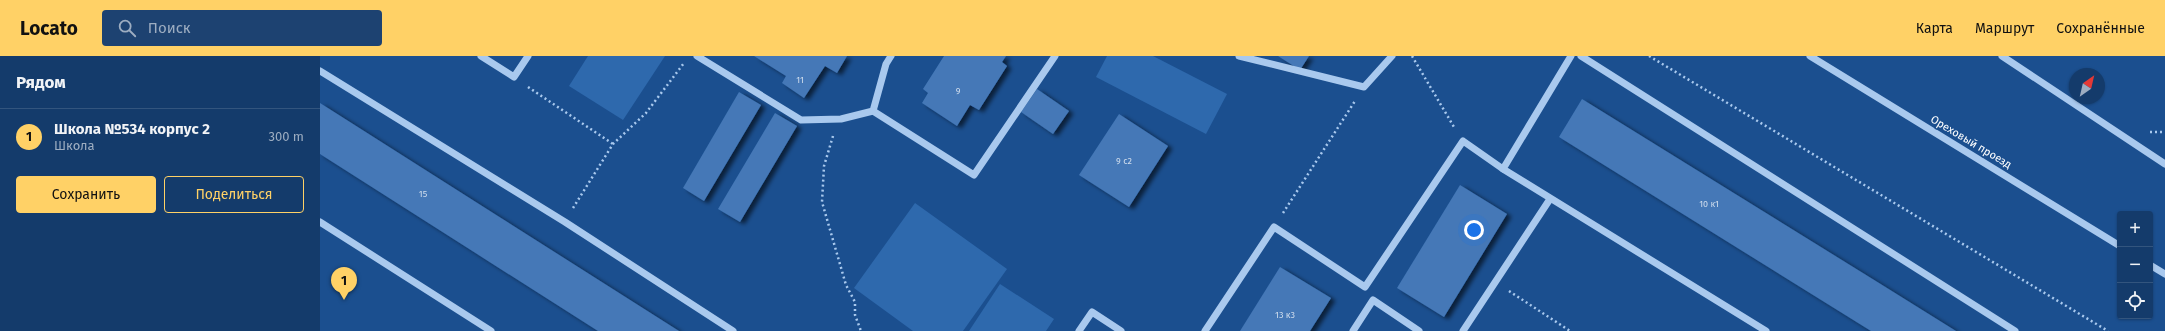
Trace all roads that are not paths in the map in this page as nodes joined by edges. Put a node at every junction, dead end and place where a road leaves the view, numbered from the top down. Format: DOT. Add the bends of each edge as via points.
graph roads {
  1 [pos="481,56"];
  2 [pos="528,56"];
  3 [pos="697,56"];
  4 [pos="891,56"];
  5 [pos="1055,56"];
  6 [pos="1239,56"];
  7 [pos="1392,56"];
  8 [pos="1572,56"];
  9 [pos="1581,56"];
  10 [pos="1810,56"];
  11 [pos="2006,57"];
  12 [pos="320,71"];
  13 [pos="873,111"];
  14 [pos="2165,164"];
  15 [pos="1503,169"];
  16 [pos="1550,199"];
  17 [pos="320,222"];
  18 [pos="2117,244"];
  19 [pos="2153,266"];
  20 [pos="2165,274"];
  21 [pos="491,331"];
  22 [pos="733,331"];
  23 [pos="1079,331"];
  24 [pos="1121,331"];
  25 [pos="1205,331"];
  26 [pos="1353,331"];
  27 [pos="1419,331"];
  28 [pos="1463,331"];
  29 [pos="1766,331"];
  30 [pos="2015,331"];
  1 -- 2 [label="street" via="514,77"];
  3 -- 13 [label="street" via="801,120 841,119"];
  4 -- 13 [label="street" via="886,64"];
  5 -- 13 [label="street" via="974,175"];
  6 -- 7 [label="street" via="1364,87"];
  8 -- 15 [label="street"];
  9 -- 30 [label="street"];
  10 -- 18 [label="street, Ореховый проезд"];
  11 -- 14 [label="street"];
  12 -- 22 [label="street" via="565,222"];
  15 -- 16 [label="street"];
  15 -- 25 [label="street" via="1463,141 1365,287 1274,227"];
  16 -- 28 [label="street"];
  16 -- 29 [label="street"];
  17 -- 21 [label="street"];
  19 -- 20 [label="street"];
  23 -- 24 [label="street" via="1092,312"];
  26 -- 27 [label="street" via="1373,300"];
}
